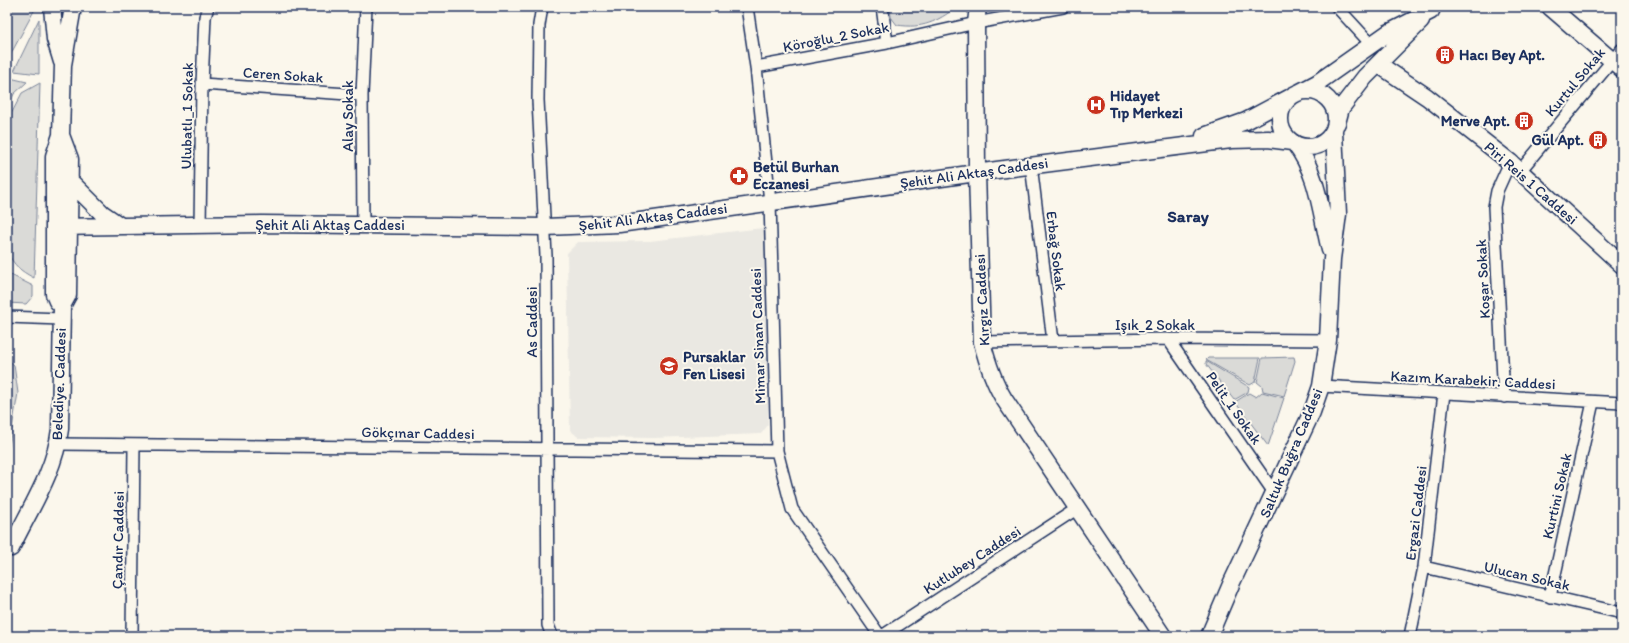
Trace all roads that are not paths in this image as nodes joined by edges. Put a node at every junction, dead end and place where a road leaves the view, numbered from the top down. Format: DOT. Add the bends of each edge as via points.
graph roads {
  1 [pos="52,7"];
  2 [pos="73,7"];
  3 [pos="208,7"];
  4 [pos="366,7"];
  5 [pos="542,7"];
  6 [pos="747,7"];
  7 [pos="882,7"];
  8 [pos="978,7"];
  9 [pos="1063,7"];
  10 [pos="1337,7"];
  11 [pos="1550,7"];
  12 [pos="1433,9"];
  13 [pos="976,23"];
  14 [pos="887,43"];
  15 [pos="1371,44"];
  16 [pos="1619,60"];
  17 [pos="1378,64"];
  18 [pos="62,65"];
  19 [pos="756,67"];
  20 [pos="202,84"];
  21 [pos="362,95"];
  22 [pos="1295,95"];
  23 [pos="1335,127"];
  24 [pos="61,135"];
  25 [pos="1293,143"];
  26 [pos="1153,149"];
  27 [pos="1031,165"];
  28 [pos="1515,166"];
  29 [pos="977,173"];
  30 [pos="70,181"];
  31 [pos="770,202"];
  32 [pos="363,224"];
  33 [pos="121,226"];
  34 [pos="200,226"];
  35 [pos="54,227"];
  36 [pos="70,227"];
  37 [pos="545,227"];
  38 [pos="1332,259"];
  39 [pos="1622,266"];
  40 [pos="62,312"];
  41 [pos="7,317"];
  42 [pos="1168,339"];
  43 [pos="1328,340"];
  44 [pos="1053,341"];
  45 [pos="982,342"];
  46 [pos="1321,386"];
  47 [pos="1444,393"];
  48 [pos="1504,397"];
  49 [pos="1594,402"];
  50 [pos="1622,404"];
  51 [pos="58,444"];
  52 [pos="134,445"];
  53 [pos="547,449"];
  54 [pos="777,451"];
  55 [pos="1275,494"];
  56 [pos="1078,508"];
  57 [pos="11,548"];
  58 [pos="1424,567"];
  59 [pos="1550,596"];
  60 [pos="1622,613"];
  61 [pos="132,636"];
  62 [pos="552,636"];
  63 [pos="881,636"];
  64 [pos="1163,636"];
  65 [pos="1209,636"];
  66 [pos="1410,636"];
  1 -- 18 [label="street" via="55,39"];
  2 -- 18 [label="street"];
  3 -- 20 [label="street, Ulubatlı_1 Sokak" via="205,17"];
  4 -- 21 [label="street, Alay Sokak"];
  5 -- 37 [label="street, As Caddesi" via="539,25 538,100"];
  6 -- 19 [label="street, Mimar Sinan Caddesi"];
  7 -- 14 [label="street"];
  8 -- 13 [label="street, Kırgız Caddesi"];
  9 -- 13 [label="street, Köroğlu_2 Sokak"];
  10 -- 15 [label="street"];
  11 -- 16 [label="street"];
  12 -- 15 [label="street, Şehit Ali Aktaş Caddesi" via="1388,32"];
  12 -- 17 [label="street, Şehit Ali Aktaş Caddesi"];
  13 -- 14 [label="street, Köroğlu_2 Sokak"];
  13 -- 29 [label="street, Kırgız Caddesi"];
  14 -- 19 [label="street, Köroğlu_2 Sokak"];
  15 -- 22 [label="street, Şehit Ali Aktaş Caddesi" via="1317,83"];
  16 -- 28 [label="street, Kurtul Sokak"];
  17 -- 23 [label="street, Şehit Ali Aktaş Caddesi" via="1348,97 1341,108"];
  17 -- 28 [label="street, Piri Reis 1 Caddesi" via="1426,97"];
  18 -- 24 [label="street, Belediye. Caddesi"];
  19 -- 31 [label="street, Mimar Sinan Caddesi"];
  20 -- 21 [label="street, Ceren Sokak"];
  20 -- 34 [label="street, Ulubatlı_1 Sokak"];
  21 -- 32 [label="street, Alay Sokak"];
  22 -- 23 [label="street" via="1314,92 1327,98 1336,114"];
  22 -- 25 [label="street, Şehit Ali Aktaş Caddesi" via="1286,102 1280,116 1282,130"];
  22 -- 26 [label="street, Şehit Ali Aktaş Caddesi" via="1221,131"];
  23 -- 25 [label="street, Şehit Ali Aktaş Caddesi" via="1329,139 1321,144 1303,147"];
  23 -- 38 [label="street, Saltuk Buğra Caddesi" via="1338,214"];
  24 -- 30 [label="street, Belediye. Caddesi" via="70,159"];
  24 -- 35 [label="street, Belediye. Caddesi" via="54,156"];
  25 -- 26 [label="street, Şehit Ali Aktaş Caddesi" via="1268,139 1231,140"];
  25 -- 38 [label="street, Saltuk Buğra Caddesi" via="1311,171"];
  26 -- 27 [label="street, Şehit Ali Aktaş Caddesi"];
  27 -- 29 [label="street, Şehit Ali Aktaş Caddesi"];
  27 -- 44 [label="street, Erbağ Sokak"];
  28 -- 39 [label="street, Piri Reis 1 Caddesi"];
  28 -- 48 [label="street, Koşar Sokak" via="1501,180 1494,207"];
  29 -- 31 [label="street, Şehit Ali Aktaş Caddesi"];
  29 -- 45 [label="street, Kırgız Caddesi"];
  30 -- 33 [label="street" via="102,213"];
  30 -- 36 [label="street, Belediye. Caddesi"];
  31 -- 37 [label="street, Şehit Ali Aktaş Caddesi" via="619,224"];
  31 -- 54 [label="street, Mimar Sinan Caddesi"];
  32 -- 34 [label="street, Şehit Ali Aktaş Caddesi"];
  32 -- 37 [label="street, Şehit Ali Aktaş Caddesi"];
  33 -- 34 [label="street, Şehit Ali Aktaş Caddesi"];
  33 -- 36 [label="street, Şehit Ali Aktaş Caddesi"];
  35 -- 36 [label="street, Şehit Ali Aktaş Caddesi"];
  35 -- 40 [label="street, Belediye. Caddesi" via="54,294"];
  36 -- 40 [label="street, Belediye. Caddesi" via="68,295"];
  37 -- 53 [label="street, As Caddesi"];
  38 -- 43 [label="street, Saltuk Buğra Caddesi"];
  40 -- 41 [label="street"];
  40 -- 51 [label="street, Belediye. Caddesi"];
  42 -- 43 [label="street, Işık_2 Sokak"];
  42 -- 44 [label="street, Işık_2 Sokak"];
  42 -- 55 [label="street, Pelit_1 Sokak"];
  43 -- 46 [label="street, Saltuk Buğra Caddesi"];
  44 -- 45 [label="street, Işık_2 Sokak"];
  45 -- 56 [label="street, Kırgız Caddesi" via="996,385"];
  46 -- 47 [label="street, Kazım Karabekir. Caddesi"];
  46 -- 55 [label="street, Saltuk Buğra Caddesi"];
  47 -- 48 [label="street, Kazım Karabekir. Caddesi"];
  47 -- 58 [label="street, Ergazi Caddesi"];
  48 -- 49 [label="street, Kazım Karabekir. Caddesi"];
  49 -- 50 [label="street, Kazım Karabekir. Caddesi"];
  49 -- 59 [label="street, Kurtini Sokak"];
  51 -- 52 [label="street, Gökçınar Caddesi"];
  51 -- 57 [label="street, Belediye. Caddesi" via="51,467"];
  52 -- 53 [label="street, Gökçınar Caddesi"];
  52 -- 61 [label="street, Çandır Caddesi"];
  53 -- 54 [label="street, Gökçınar Caddesi"];
  53 -- 62 [label="street, As Caddesi" via="548,625"];
  54 -- 63 [label="street, Mimar Sinan Caddesi" via="792,509"];
  55 -- 65 [label="street, Saltuk Buğra Caddesi"];
  56 -- 63 [label="street, Kutlubey Caddesi"];
  56 -- 64 [label="street, Kırgız Caddesi"];
  58 -- 59 [label="street, Ulucan Sokak"];
  58 -- 66 [label="street, Ergazi Caddesi"];
  59 -- 60 [label="street, Ulucan Sokak"];
}
